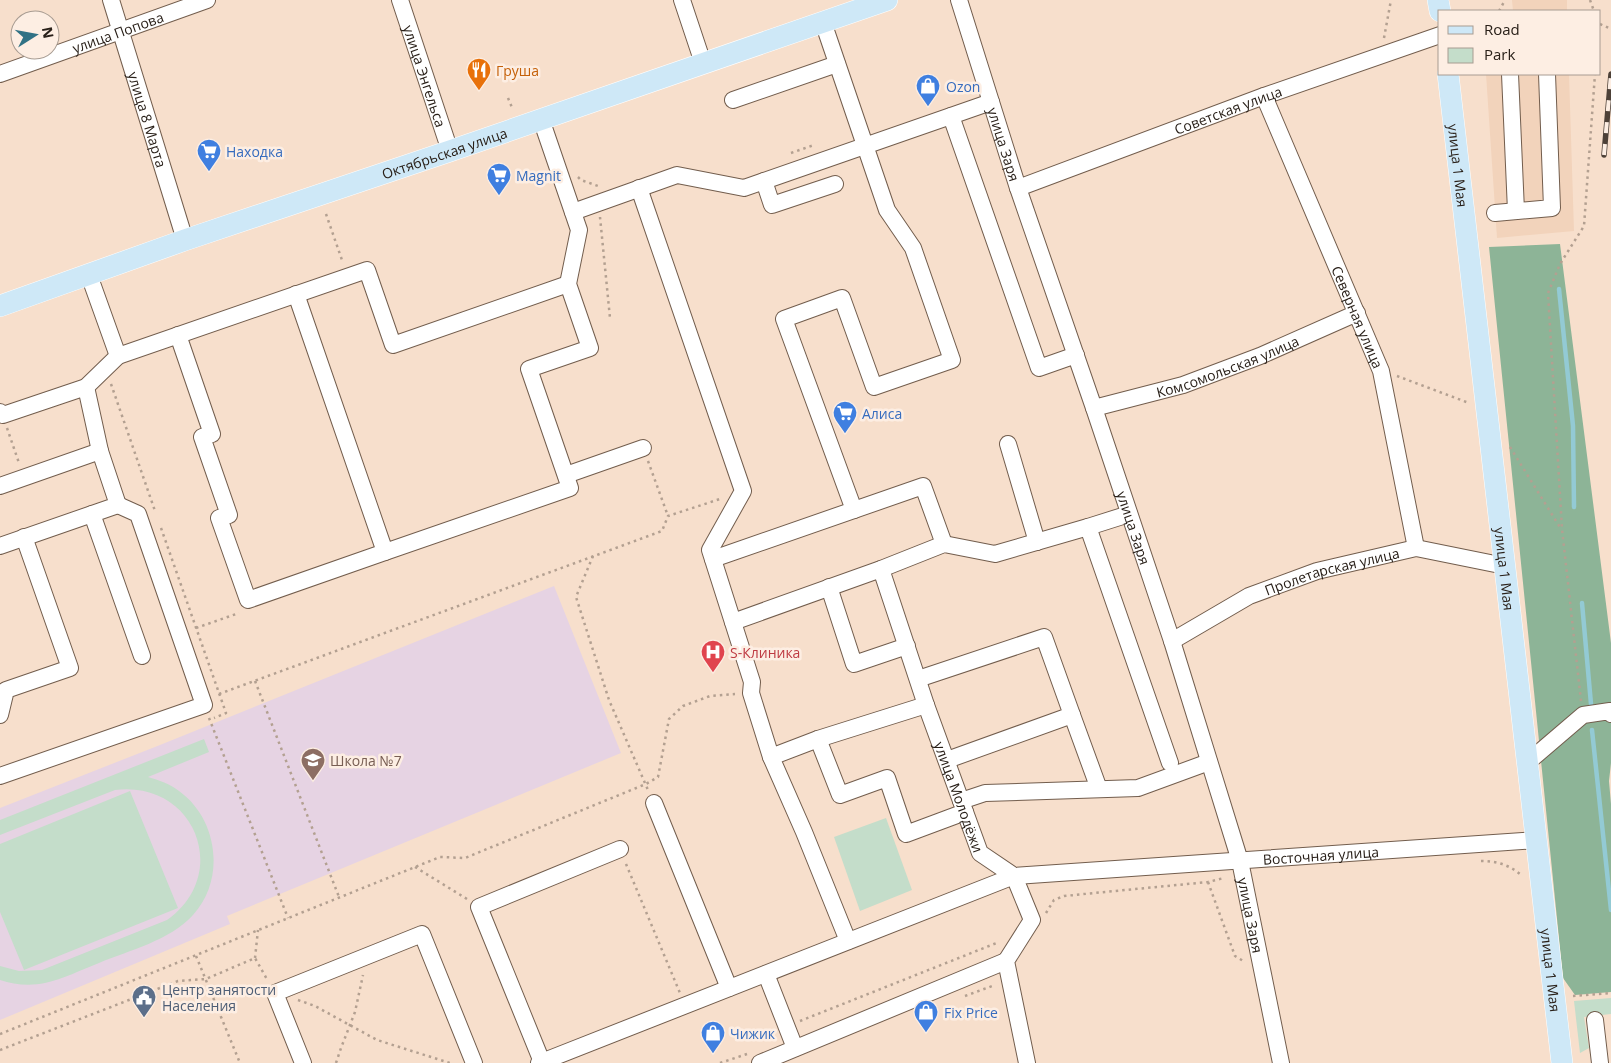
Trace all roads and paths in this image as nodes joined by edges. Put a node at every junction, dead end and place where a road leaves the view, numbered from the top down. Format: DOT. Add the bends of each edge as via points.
graph roads {
  1 [pos="112,0"];
  2 [pos="207,0"];
  3 [pos="400,0"];
  4 [pos="682,0"];
  5 [pos="888,0"];
  6 [pos="958,0"];
  7 [pos="1391,0"];
  8 [pos="823,22"];
  9 [pos="121,30"];
  10 [pos="1438,35"];
  11 [pos="1381,55"];
  12 [pos="703,64"];
  13 [pos="837,64"];
  14 [pos="0,74"];
  15 [pos="1448,75"];
  16 [pos="1510,75"];
  17 [pos="1547,75"];
  18 [pos="1595,75"];
  19 [pos="1264,96"];
  20 [pos="733,100"];
  21 [pos="991,102"];
  22 [pos="951,116"];
  23 [pos="541,119"];
  24 [pos="865,146"];
  25 [pos="450,151"];
  26 [pos="764,181"];
  27 [pos="834,184"];
  28 [pos="596,186"];
  29 [pos="639,188"];
  30 [pos="1018,188"];
  31 [pos="598,203"];
  32 [pos="1516,211"];
  33 [pos="573,212"];
  34 [pos="1495,213"];
  35 [pos="326,214"];
  36 [pos="186,240"];
  37 [pos="89,275"];
  38 [pos="347,276"];
  39 [pos="568,284"];
  40 [pos="296,294"];
  41 [pos="0,306"];
  42 [pos="1357,313"];
  43 [pos="610,318"];
  44 [pos="178,335"];
  45 [pos="1076,355"];
  46 [pos="118,356"];
  47 [pos="1381,371"];
  48 [pos="86,387"];
  49 [pos="1094,408"];
  50 [pos="1487,409"];
  51 [pos="1,414"];
  52 [pos="1507,441"];
  53 [pos="1008,444"];
  54 [pos="643,448"];
  55 [pos="100,451"];
  56 [pos="566,475"];
  57 [pos="24,478"];
  58 [pos="0,486"];
  59 [pos="743,491"];
  60 [pos="118,505"];
  61 [pos="854,510"];
  62 [pos="92,514"];
  63 [pos="1129,514"];
  64 [pos="668,516"];
  65 [pos="1088,527"];
  66 [pos="1562,529"];
  67 [pos="24,537"];
  68 [pos="1037,542"];
  69 [pos="944,544"];
  70 [pos="0,546"];
  71 [pos="1416,548"];
  72 [pos="385,552"];
  73 [pos="594,556"];
  74 [pos="713,559"];
  75 [pos="1505,566"];
  76 [pos="881,568"];
  77 [pos="829,587"];
  78 [pos="733,622"];
  79 [pos="1172,641"];
  80 [pos="907,646"];
  81 [pos="142,656"];
  82 [pos="918,679"];
  83 [pos="255,680"];
  84 [pos="751,693"];
  85 [pos="219,694"];
  86 [pos="926,704"];
  87 [pos="204,705"];
  88 [pos="0,714"];
  89 [pos="1611,714"];
  90 [pos="1072,715"];
  91 [pos="1582,715"];
  92 [pos="818,739"];
  93 [pos="771,757"];
  94 [pos="946,760"];
  95 [pos="1210,762"];
  96 [pos="1528,762"];
  97 [pos="1170,763"];
  98 [pos="0,776"];
  99 [pos="646,784"];
  100 [pos="1099,789"];
  101 [pos="654,803"];
  102 [pos="963,807"];
  103 [pos="1537,840"];
  104 [pos="620,849"];
  105 [pos="1240,861"];
  106 [pos="1474,861"];
  107 [pos="415,867"];
  108 [pos="1014,876"];
  109 [pos="1525,882"];
  110 [pos="1064,896"];
  111 [pos="339,897"];
  112 [pos="479,907"];
  113 [pos="288,918"];
  114 [pos="258,930"];
  115 [pos="1025,932"];
  116 [pos="848,941"];
  117 [pos="196,955"];
  118 [pos="367,956"];
  119 [pos="255,958"];
  120 [pos="1006,960"];
  121 [pos="1262,972"];
  122 [pos="766,974"];
  123 [pos="206,979"];
  124 [pos="729,988"];
  125 [pos="275,993"];
  126 [pos="1611,993"];
  127 [pos="1568,997"];
  128 [pos="685,1006"];
  129 [pos="1595,1020"];
  130 [pos="350,1025"];
  131 [pos="787,1028"];
  132 [pos="0,1034"];
  133 [pos="795,1048"];
  134 [pos="0,1050"];
  135 [pos="757,1057"];
  136 [pos="778,1060"];
  137 [pos="540,1062"];
  138 [pos="1599,1062"];
  139 [pos="240,1063"];
  140 [pos="303,1063"];
  141 [pos="336,1063"];
  142 [pos="450,1063"];
  143 [pos="474,1063"];
  144 [pos="720,1063"];
  145 [pos="1027,1063"];
  146 [pos="1281,1063"];
  147 [pos="1562,1063"];
  1 -- 9 [label="street, улица 8 Марта"];
  2 -- 9 [label="street, улица Попова"];
  3 -- 25 [label="street, улица Энгельса"];
  4 -- 12 [label="street"];
  5 -- 8 [label="main road, Октябрьская улица"];
  6 -- 21 [label="street, улица Заря"];
  7 -- 11 [label="path"];
  8 -- 12 [label="main road, Октябрьская улица"];
  8 -- 13 [label="street"];
  9 -- 14 [label="street, улица Попова"];
  9 -- 36 [label="street, улица 8 Марта"];
  10 -- 11 [label="street, Советская улица"];
  11 -- 19 [label="street, Советская улица"];
  12 -- 23 [label="main road, Октябрьская улица"];
  13 -- 20 [label="street"];
  13 -- 24 [label="street"];
  15 -- 50 [label="main road, улица 1 Мая"];
  16 -- 32 [label="street"];
  17 -- 32 [label="street" via="1552,208"];
  18 -- 66 [label="path" via="1584,226 1560,264 1548,293"];
  19 -- 30 [label="street, Советская улица"];
  19 -- 42 [label="street, Северная улица"];
  21 -- 22 [label="street"];
  21 -- 30 [label="street, улица Заря"];
  22 -- 24 [label="street"];
  22 -- 45 [label="street" via="1039,368"];
  23 -- 25 [label="main road, Октябрьская улица"];
  23 -- 33 [label="street"];
  24 -- 26 [label="street"];
  24 -- 61 [label="street" via="888,210 913,248 952,360 874,387 842,298 784,319"];
  25 -- 36 [label="main road, Октябрьская улица"];
  26 -- 27 [label="street" via="772,205"];
  26 -- 29 [label="street" via="744,188 676,176"];
  28 -- 31 [label="path"];
  29 -- 31 [label="street"];
  29 -- 59 [label="street"];
  30 -- 45 [label="street, улица Заря"];
  31 -- 33 [label="street"];
  31 -- 43 [label="path"];
  32 -- 34 [label="street"];
  33 -- 39 [label="street" via="579,230"];
  35 -- 38 [label="path"];
  36 -- 37 [label="main road, Октябрьская улица"];
  37 -- 41 [label="main road, Октябрьская улица"];
  37 -- 46 [label="street"];
  38 -- 39 [label="street" via="367,270 393,345"];
  38 -- 40 [label="street"];
  39 -- 56 [label="street" via="590,348 529,369"];
  40 -- 44 [label="street"];
  40 -- 72 [label="street"];
  42 -- 47 [label="street, Северная улица"];
  42 -- 49 [label="street, Комсомольская улица" via="1260,356 1183,385"];
  44 -- 46 [label="street"];
  44 -- 72 [label="street" via="212,434 202,437 229,515 219,518 248,600"];
  45 -- 49 [label="street, улица Заря"];
  46 -- 48 [label="street"];
  47 -- 50 [label="path"];
  47 -- 71 [label="street, Северная улица"];
  48 -- 51 [label="street"];
  48 -- 55 [label="street"];
  49 -- 63 [label="street, улица Заря"];
  50 -- 75 [label="main road, улица 1 Мая"];
  51 -- 57 [label="path"];
  52 -- 66 [label="path"];
  53 -- 68 [label="street"];
  54 -- 56 [label="street"];
  54 -- 64 [label="path"];
  55 -- 57 [label="street"];
  55 -- 60 [label="street"];
  56 -- 72 [label="street" via="570,488"];
  57 -- 58 [label="street"];
  59 -- 64 [label="path"];
  59 -- 74 [label="street" via="710,550"];
  60 -- 62 [label="street"];
  60 -- 87 [label="street" via="138,514"];
  61 -- 69 [label="street" via="923,486"];
  61 -- 74 [label="street"];
  62 -- 67 [label="street"];
  62 -- 81 [label="street"];
  63 -- 65 [label="street"];
  63 -- 79 [label="street, улица Заря"];
  64 -- 73 [label="path" via="662,531"];
  65 -- 68 [label="street"];
  65 -- 97 [label="street"];
  66 -- 91 [label="path"];
  67 -- 70 [label="street"];
  67 -- 88 [label="street" via="70,668 6,690"];
  68 -- 69 [label="street" via="995,554"];
  69 -- 76 [label="street"];
  71 -- 75 [label="street, Пролетарская улица"];
  71 -- 79 [label="street, Пролетарская улица" via="1317,571 1248,596"];
  73 -- 83 [label="path"];
  73 -- 99 [label="path" via="576,597 609,700"];
  74 -- 78 [label="street"];
  75 -- 96 [label="main road, улица 1 Мая"];
  76 -- 77 [label="street"];
  76 -- 80 [label="street, улица Молодёжи"];
  77 -- 78 [label="street"];
  77 -- 80 [label="street" via="854,664"];
  78 -- 84 [label="street" via="752,682"];
  79 -- 95 [label="street, улица Заря"];
  80 -- 82 [label="street, улица Молодёжи"];
  82 -- 86 [label="street, улица Молодёжи"];
  82 -- 90 [label="street" via="1044,637"];
  83 -- 85 [label="path"];
  83 -- 111 [label="path"];
  84 -- 93 [label="street"];
  84 -- 99 [label="path" via="710,696 683,706 669,719 658,777"];
  86 -- 92 [label="street"];
  86 -- 94 [label="street, улица Молодёжи"];
  87 -- 98 [label="street"];
  87 -- 113 [label="path"];
  89 -- 91 [label="street" via="1610,711"];
  90 -- 94 [label="street"];
  90 -- 100 [label="street"];
  91 -- 96 [label="street"];
  92 -- 93 [label="street"];
  92 -- 102 [label="street" via="840,795 887,778 906,834"];
  93 -- 116 [label="street"];
  94 -- 102 [label="street, улица Молодёжи"];
  95 -- 100 [label="street" via="1138,788"];
  95 -- 105 [label="street, улица Заря"];
  96 -- 103 [label="main road, улица 1 Мая"];
  99 -- 101 [label="path"];
  99 -- 107 [label="path" via="465,858 440,857"];
  100 -- 102 [label="street" via="985,793"];
  101 -- 124 [label="street"];
  102 -- 108 [label="street, улица Молодёжи" via="980,853"];
  103 -- 105 [label="street, Восточная улица"];
  103 -- 147 [label="main road, улица 1 Мая"];
  104 -- 112 [label="street"];
  104 -- 128 [label="path"];
  105 -- 108 [label="street, Восточная улица"];
  105 -- 121 [label="street, улица Заря"];
  106 -- 109 [label="path" via="1509,866 1521,874"];
  107 -- 111 [label="path"];
  107 -- 112 [label="path"];
  108 -- 115 [label="street" via="1032,920"];
  108 -- 116 [label="street, Восточная улица"];
  110 -- 121 [label="path" via="1208,882 1235,956"];
  111 -- 113 [label="path"];
  112 -- 137 [label="street"];
  113 -- 114 [label="path"];
  114 -- 117 [label="path"];
  114 -- 119 [label="path"];
  115 -- 120 [label="street"];
  115 -- 131 [label="path"];
  116 -- 122 [label="street, Восточная улица"];
  117 -- 123 [label="path"];
  117 -- 132 [label="path"];
  118 -- 125 [label="street"];
  118 -- 130 [label="path"];
  118 -- 143 [label="street" via="422,934"];
  119 -- 123 [label="path"];
  119 -- 125 [label="path"];
  120 -- 133 [label="street"];
  120 -- 145 [label="street"];
  121 -- 146 [label="street, улица Заря"];
  122 -- 124 [label="street, Восточная улица"];
  122 -- 131 [label="street"];
  123 -- 134 [label="path" via="178,981"];
  123 -- 139 [label="path"];
  124 -- 128 [label="street, Восточная улица"];
  125 -- 130 [label="path" via="315,1006"];
  125 -- 140 [label="street"];
  126 -- 127 [label="path"];
  128 -- 137 [label="street, Восточная улица"];
  129 -- 138 [label="street"];
  130 -- 141 [label="path"];
  130 -- 142 [label="path" via="377,1040"];
  131 -- 133 [label="street"];
  133 -- 136 [label="street"];
  135 -- 136 [label="street"];
  135 -- 144 [label="path"];
}
